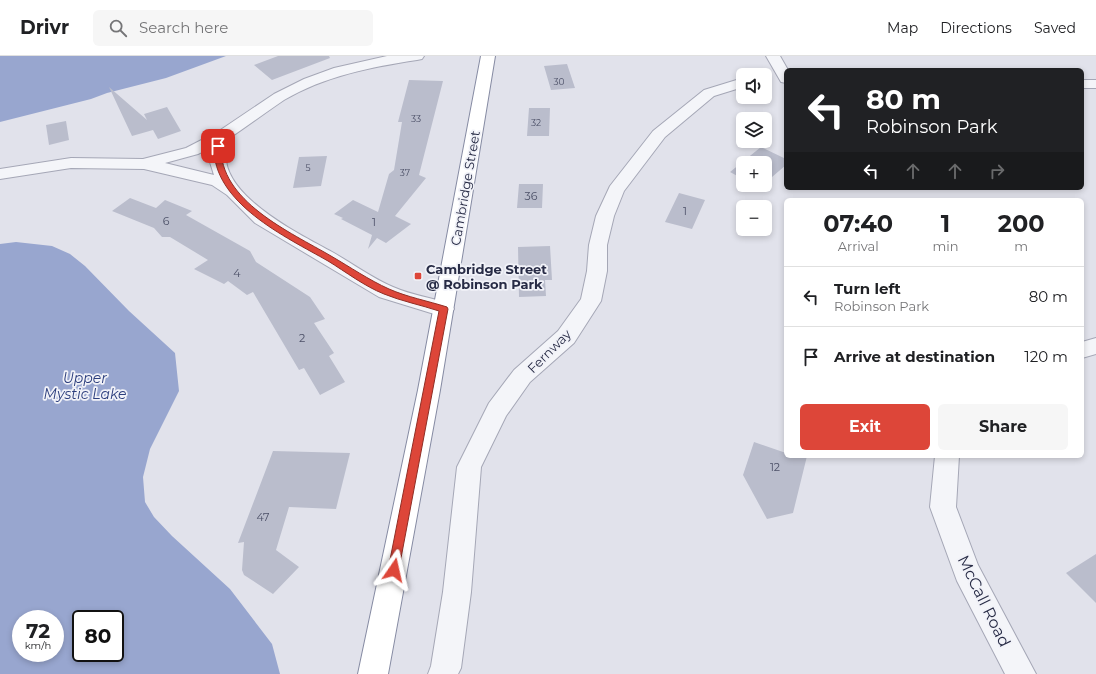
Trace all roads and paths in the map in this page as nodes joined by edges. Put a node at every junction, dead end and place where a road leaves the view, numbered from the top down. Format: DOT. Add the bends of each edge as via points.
graph roads {
  1 [pos="417,56"];
  2 [pos="488,56"];
  3 [pos="773,56"];
  4 [pos="784,75"];
  5 [pos="772,78"];
  6 [pos="784,79"];
  7 [pos="736,84"];
  8 [pos="1084,84"];
  9 [pos="1096,84"];
  10 [pos="225,134"];
  11 [pos="143,164"];
  12 [pos="0,174"];
  13 [pos="234,192"];
  14 [pos="444,309"];
  15 [pos="1096,346"];
  16 [pos="1084,349"];
  17 [pos="947,458"];
  18 [pos="373,674"];
  19 [pos="443,674"];
  20 [pos="1021,674"];
  1 -- 10 [label="street" via="374,62 309,82 279,97"];
  2 -- 14 [label="highway, Cambridge Street"];
  3 -- 4 [label="street"];
  5 -- 6 [label="street"];
  7 -- 19 [label="street, Fernway" via="709,93 659,134 616,190 605,216 598,245 597,271 591,301 566,336 522,376 497,410 469,468 457,592"];
  8 -- 9 [label="street"];
  10 -- 11 [label="street" via="192,151"];
  10 -- 13 [label="street" via="218,146 217,159 222,174"];
  11 -- 12 [label="street" via="71,163"];
  11 -- 13 [label="street" via="218,181"];
  13 -- 14 [label="street" via="261,218 360,278 386,292"];
  14 -- 18 [label="highway, Cambridge Street"];
  15 -- 16 [label="street"];
  17 -- 20 [label="street, McCall Road" via="944,507 967,572"];
}
